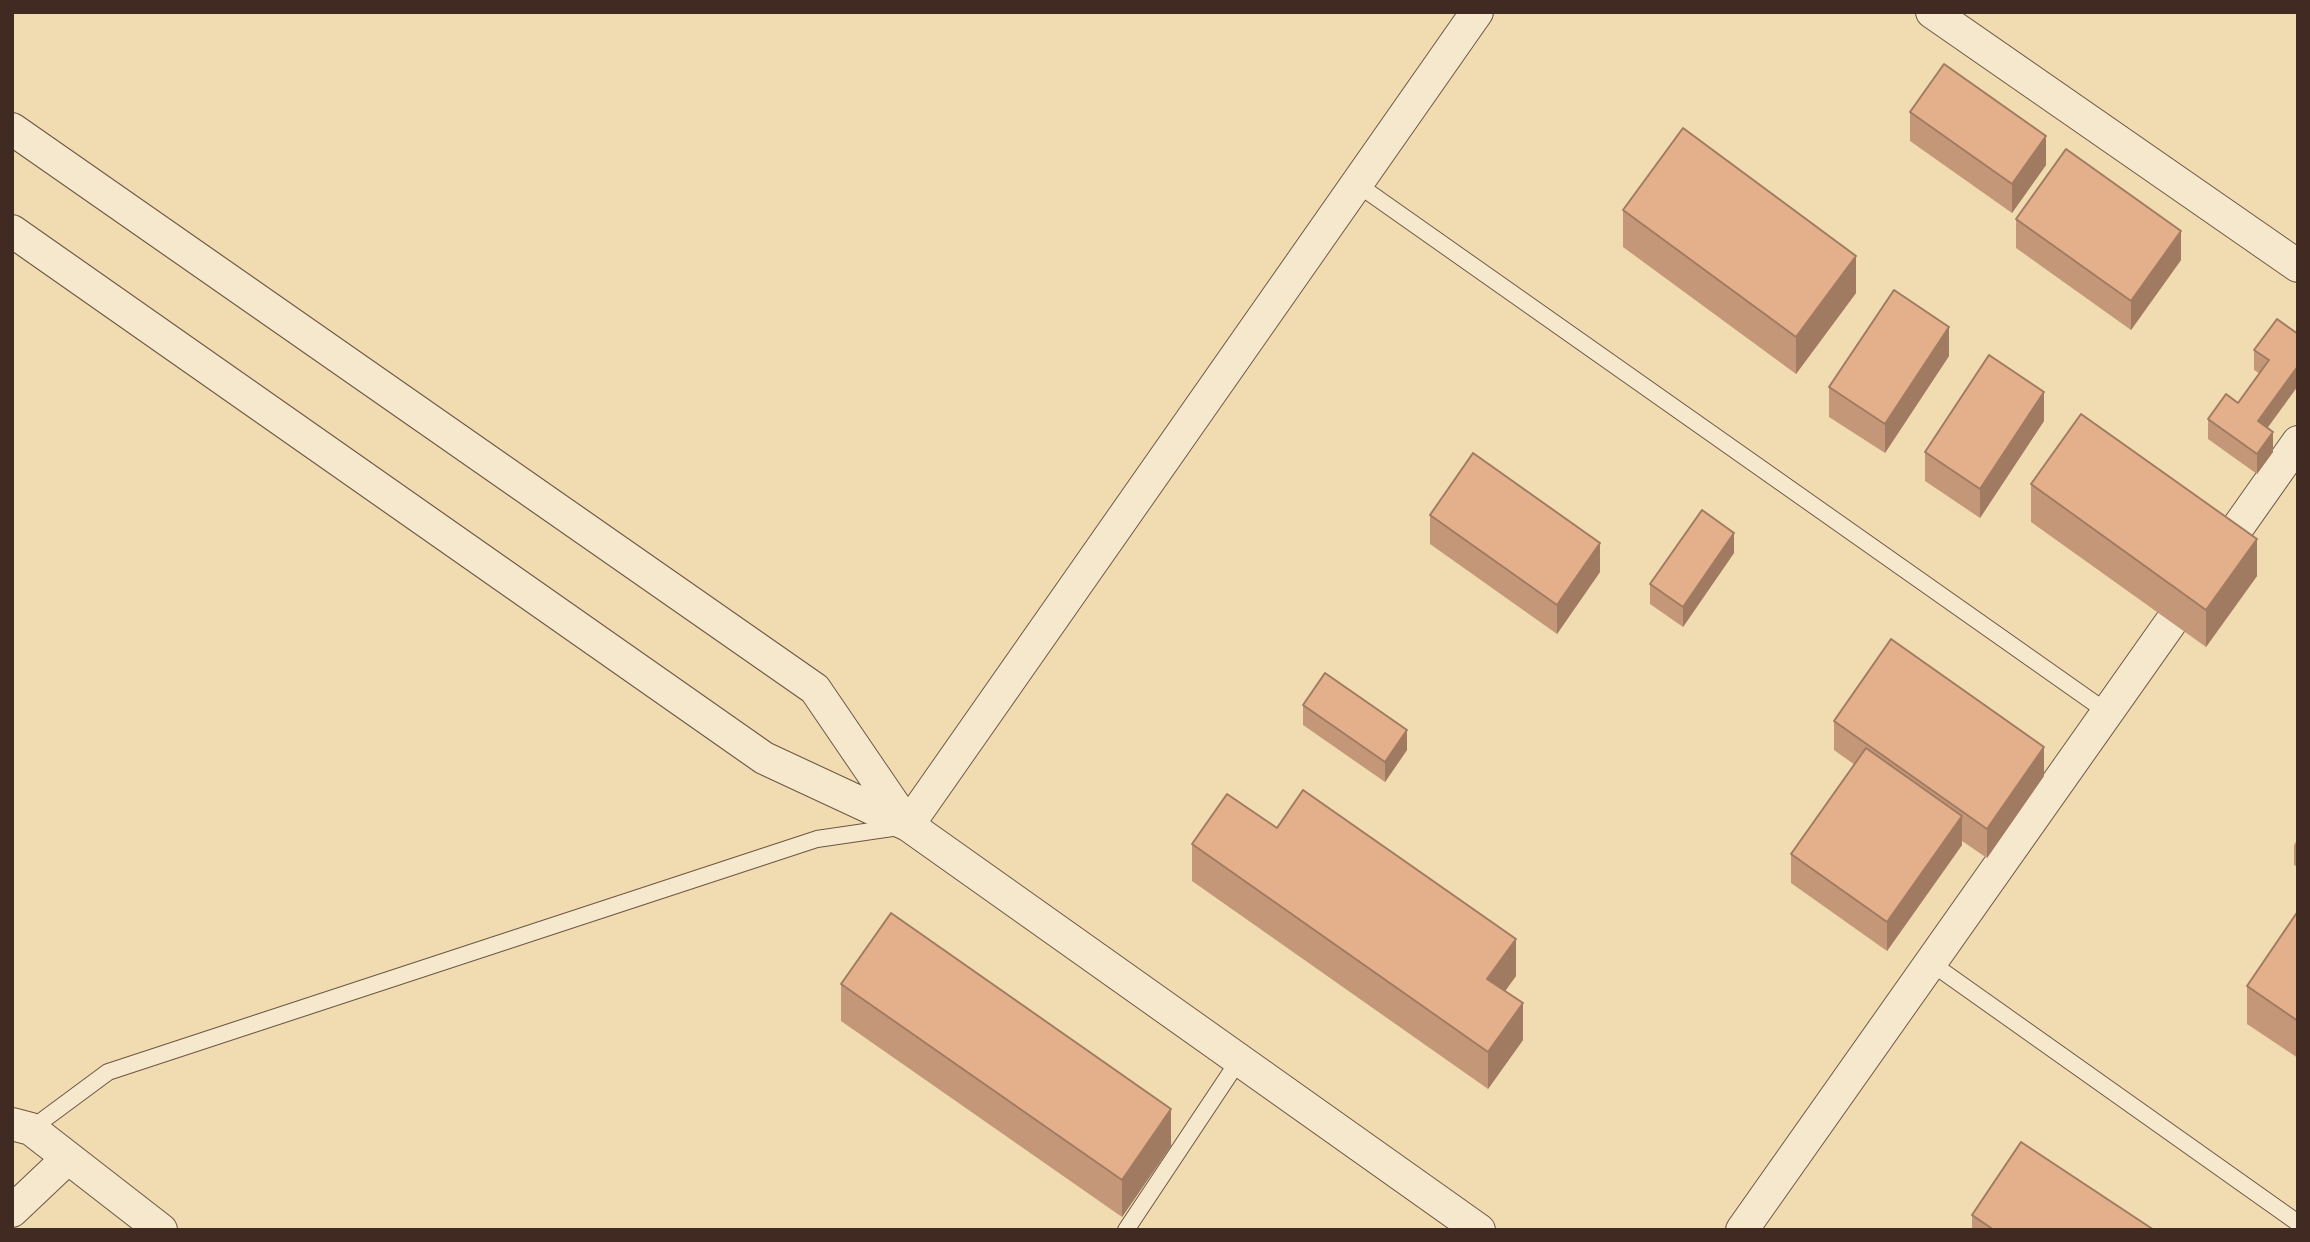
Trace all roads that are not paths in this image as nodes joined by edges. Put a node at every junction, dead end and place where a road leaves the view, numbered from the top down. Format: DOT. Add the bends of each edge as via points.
graph roads {
  1 [pos="1478,12"];
  2 [pos="1933,12"];
  3 [pos="12,129"];
  4 [pos="1357,184"];
  5 [pos="12,231"];
  6 [pos="2298,266"];
  7 [pos="2298,442"];
  8 [pos="2107,712"];
  9 [pos="908,825"];
  10 [pos="1931,962"];
  11 [pos="1239,1060"];
  12 [pos="22,1126"];
  13 [pos="68,1158"];
  14 [pos="12,1211"];
  15 [pos="2298,1223"];
  16 [pos="161,1230"];
  17 [pos="1126,1230"];
  18 [pos="1479,1230"];
  19 [pos="1742,1230"];
  1 -- 4 [label="street"];
  2 -- 6 [label="street"];
  3 -- 9 [label="street" via="814,689"];
  4 -- 8 [label="lane"];
  4 -- 9 [label="street"];
  5 -- 9 [label="street" via="764,758"];
  7 -- 8 [label="street"];
  8 -- 10 [label="street"];
  9 -- 11 [label="street"];
  9 -- 12 [label="lane" via="817,839 108,1072"];
  10 -- 15 [label="lane"];
  10 -- 19 [label="street"];
  11 -- 17 [label="lane"];
  11 -- 18 [label="street"];
  12 -- 13 [label="street"];
  13 -- 14 [label="street"];
  13 -- 16 [label="street"];
}
